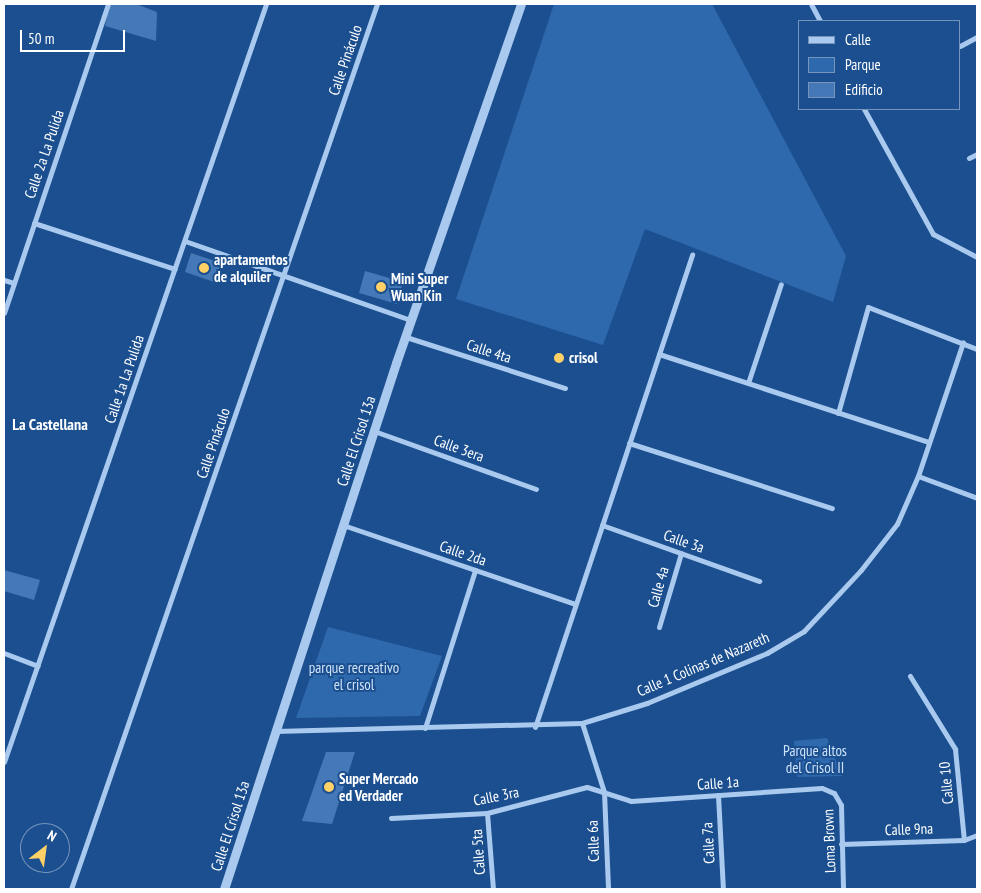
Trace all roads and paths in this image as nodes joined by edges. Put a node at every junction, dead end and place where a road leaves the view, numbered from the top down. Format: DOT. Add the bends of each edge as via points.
graph roads {
  1 [pos="108,4"];
  2 [pos="266,4"];
  3 [pos="377,4"];
  4 [pos="520,4"];
  5 [pos="811,4"];
  6 [pos="819,20"];
  7 [pos="977,37"];
  8 [pos="961,45"];
  9 [pos="865,110"];
  10 [pos="977,154"];
  11 [pos="969,158"];
  12 [pos="34,223"];
  13 [pos="185,241"];
  14 [pos="692,254"];
  15 [pos="977,257"];
  16 [pos="175,269"];
  17 [pos="285,275"];
  18 [pos="4,280"];
  19 [pos="14,283"];
  20 [pos="781,284"];
  21 [pos="4,313"];
  22 [pos="412,320"];
  23 [pos="406,337"];
  24 [pos="963,342"];
  25 [pos="977,349"];
  26 [pos="659,354"];
  27 [pos="748,383"];
  28 [pos="565,388"];
  29 [pos="838,413"];
  30 [pos="374,431"];
  31 [pos="930,442"];
  32 [pos="629,443"];
  33 [pos="918,476"];
  34 [pos="536,489"];
  35 [pos="977,498"];
  36 [pos="832,508"];
  37 [pos="343,525"];
  38 [pos="602,526"];
  39 [pos="681,553"];
  40 [pos="475,570"];
  41 [pos="759,581"];
  42 [pos="575,604"];
  43 [pos="659,627"];
  44 [pos="4,653"];
  45 [pos="38,666"];
  46 [pos="910,676"];
  47 [pos="582,723"];
  48 [pos="535,726"];
  49 [pos="425,728"];
  50 [pos="276,731"];
  51 [pos="4,762"];
  52 [pos="604,792"];
  53 [pos="834,793"];
  54 [pos="718,795"];
  55 [pos="487,813"];
  56 [pos="391,818"];
  57 [pos="977,835"];
  58 [pos="964,840"];
  59 [pos="841,844"];
  60 [pos="71,889"];
  61 [pos="224,889"];
  62 [pos="493,889"];
  63 [pos="608,889"];
  64 [pos="723,889"];
  65 [pos="843,889"];
  1 -- 12 [label="street, Calle 2a La Pulida"];
  2 -- 13 [label="street, Calle 1a La Pulida"];
  3 -- 17 [label="street, Calle Pináculo"];
  4 -- 22 [label="street, Calle El Crisol 13a"];
  5 -- 6 [label="street"];
  7 -- 8 [label="street"];
  9 -- 15 [label="street" via="933,234"];
  10 -- 11 [label="street"];
  12 -- 16 [label="street"];
  12 -- 19 [label="street, Calle 2a La Pulida"];
  13 -- 16 [label="street, Calle 1a La Pulida"];
  13 -- 17 [label="street"];
  14 -- 26 [label="street"];
  16 -- 45 [label="street, Calle 1a La Pulida"];
  17 -- 22 [label="street"];
  17 -- 60 [label="street, Calle Pináculo"];
  18 -- 19 [label="street"];
  19 -- 21 [label="street, Calle 2a La Pulida"];
  20 -- 27 [label="street"];
  22 -- 23 [label="street, Calle El Crisol 13a"];
  23 -- 28 [label="street, Calle 4ta"];
  23 -- 30 [label="street, Calle El Crisol 13a"];
  24 -- 25 [label="street"];
  24 -- 29 [label="street" via="868,307"];
  24 -- 31 [label="street, Calle 1 Colinas de Nazareth"];
  26 -- 27 [label="street"];
  26 -- 32 [label="street"];
  27 -- 29 [label="street"];
  29 -- 31 [label="street"];
  30 -- 34 [label="street, Calle 3era"];
  30 -- 37 [label="street, Calle El Crisol 13a"];
  31 -- 33 [label="street, Calle 1 Colinas de Nazareth"];
  32 -- 36 [label="street"];
  32 -- 38 [label="street"];
  33 -- 35 [label="street"];
  33 -- 47 [label="street, Calle 1 Colinas de Nazareth" via="897,524 861,570 804,631 766,653 647,703"];
  37 -- 40 [label="street, Calle 2da"];
  37 -- 50 [label="street, Calle El Crisol 13a"];
  38 -- 39 [label="street, Calle 3a"];
  38 -- 42 [label="street"];
  39 -- 41 [label="street, Calle 3a"];
  39 -- 43 [label="street, Calle 4a"];
  40 -- 42 [label="street, Calle 2da"];
  40 -- 49 [label="street"];
  42 -- 48 [label="street"];
  44 -- 45 [label="street"];
  45 -- 51 [label="street, Calle 1a La Pulida"];
  46 -- 58 [label="street, Calle 10" via="955,749"];
  47 -- 48 [label="street, Calle 1 Colinas de Nazareth"];
  47 -- 52 [label="street, Calle 6a"];
  48 -- 49 [label="street, Calle 1 Colinas de Nazareth"];
  49 -- 50 [label="street, Calle 1 Colinas de Nazareth"];
  50 -- 61 [label="street, Calle El Crisol 13a"];
  52 -- 54 [label="street, Calle 1a" via="631,801"];
  52 -- 55 [label="street, Calle 3ra" via="587,787"];
  52 -- 63 [label="street, Calle 6a"];
  53 -- 54 [label="street, Calle 1a" via="822,788"];
  53 -- 59 [label="street, Loma Brown" via="841,805"];
  54 -- 64 [label="street, Calle 7a"];
  55 -- 56 [label="street, Calle 3ra"];
  55 -- 62 [label="street, Calle 5ta"];
  57 -- 58 [label="street, Calle 9na"];
  58 -- 59 [label="street, Calle 9na"];
  59 -- 65 [label="street, Loma Brown"];
}
